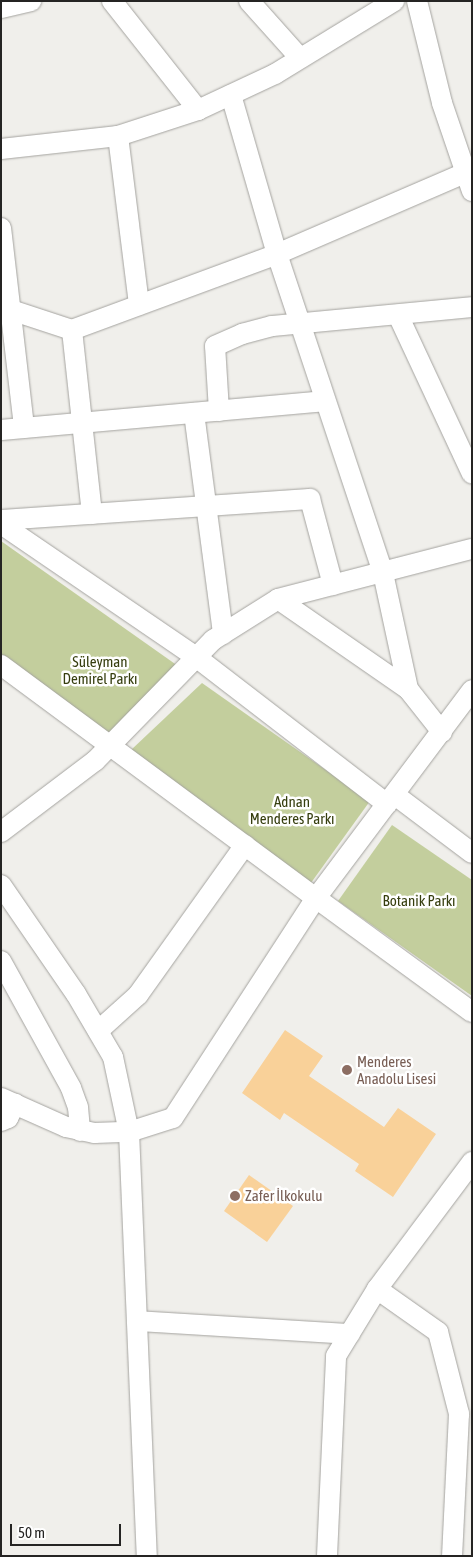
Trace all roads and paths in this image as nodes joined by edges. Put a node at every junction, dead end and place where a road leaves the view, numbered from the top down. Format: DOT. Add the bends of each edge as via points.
graph roads {
  1 [pos="31,1"];
  2 [pos="112,1"];
  3 [pos="249,1"];
  4 [pos="394,1"];
  5 [pos="418,1"];
  6 [pos="1,8"];
  7 [pos="300,58"];
  8 [pos="231,95"];
  9 [pos="198,110"];
  10 [pos="118,136"];
  11 [pos="1,149"];
  12 [pos="468,171"];
  13 [pos="472,191"];
  14 [pos="1,228"];
  15 [pos="277,254"];
  16 [pos="139,305"];
  17 [pos="472,307"];
  18 [pos="10,310"];
  19 [pos="398,315"];
  20 [pos="300,325"];
  21 [pos="72,330"];
  22 [pos="326,402"];
  23 [pos="219,411"];
  24 [pos="194,413"];
  25 [pos="83,423"];
  26 [pos="24,428"];
  27 [pos="1,430"];
  28 [pos="472,474"];
  29 [pos="204,506"];
  30 [pos="92,514"];
  31 [pos="1,522"];
  32 [pos="472,549"];
  33 [pos="383,573"];
  34 [pos="333,585"];
  35 [pos="278,600"];
  36 [pos="223,634"];
  37 [pos="196,657"];
  38 [pos="1,665"];
  39 [pos="408,689"];
  40 [pos="472,690"];
  41 [pos="442,732"];
  42 [pos="110,745"];
  43 [pos="391,799"];
  44 [pos="1,832"];
  45 [pos="245,845"];
  46 [pos="472,853"];
  47 [pos="1,885"];
  48 [pos="316,898"];
  49 [pos="1,961"];
  50 [pos="472,1012"];
  51 [pos="98,1031"];
  52 [pos="8,1101"];
  53 [pos="1,1120"];
  54 [pos="80,1131"];
  55 [pos="129,1132"];
  56 [pos="472,1162"];
  57 [pos="377,1289"];
  58 [pos="137,1321"];
  59 [pos="350,1334"];
  60 [pos="465,1412"];
  61 [pos="147,1556"];
  62 [pos="327,1556"];
  63 [pos="452,1556"];
  1 -- 6 [label="street"];
  2 -- 9 [label="street"];
  3 -- 7 [label="street"];
  4 -- 7 [label="street"];
  5 -- 12 [label="street" via="442,103"];
  7 -- 8 [label="street"];
  8 -- 9 [label="street"];
  8 -- 15 [label="street"];
  9 -- 10 [label="street"];
  10 -- 11 [label="street"];
  10 -- 16 [label="street"];
  12 -- 13 [label="street"];
  12 -- 15 [label="street"];
  14 -- 18 [label="street"];
  15 -- 16 [label="street"];
  15 -- 20 [label="street"];
  16 -- 21 [label="street"];
  17 -- 19 [label="street"];
  18 -- 21 [label="street"];
  18 -- 26 [label="street"];
  19 -- 20 [label="street"];
  19 -- 28 [label="street"];
  20 -- 22 [label="street"];
  20 -- 23 [label="street" via="272,326 215,346"];
  21 -- 25 [label="street"];
  22 -- 23 [label="street"];
  22 -- 33 [label="street"];
  23 -- 24 [label="street"];
  24 -- 25 [label="street"];
  24 -- 29 [label="street"];
  25 -- 26 [label="street"];
  25 -- 30 [label="street"];
  26 -- 27 [label="street"];
  29 -- 30 [label="street"];
  29 -- 34 [label="street" via="310,499"];
  29 -- 36 [label="street"];
  30 -- 31 [label="street"];
  31 -- 37 [label="street"];
  32 -- 33 [label="street"];
  33 -- 34 [label="street"];
  33 -- 39 [label="street"];
  34 -- 35 [label="street"];
  35 -- 36 [label="street"];
  35 -- 39 [label="street"];
  36 -- 37 [label="street"];
  37 -- 42 [label="street"];
  37 -- 43 [label="street"];
  38 -- 42 [label="street"];
  39 -- 41 [label="street"];
  40 -- 41 [label="street"];
  41 -- 43 [label="street"];
  42 -- 44 [label="street" via="95,761"];
  42 -- 45 [label="street"];
  43 -- 46 [label="street"];
  43 -- 48 [label="street"];
  45 -- 48 [label="street"];
  45 -- 51 [label="street" via="138,995"];
  47 -- 51 [label="street"];
  48 -- 50 [label="street"];
  48 -- 55 [label="street" via="173,1118"];
  49 -- 54 [label="street" via="76,1097"];
  51 -- 55 [label="street" via="113,1057"];
  52 -- 53 [label="street" via="8,1118"];
  52 -- 54 [label="street"];
  54 -- 55 [label="street"];
  55 -- 58 [label="street"];
  56 -- 57 [label="street"];
  57 -- 59 [label="street"];
  57 -- 60 [label="street" via="438,1332"];
  58 -- 59 [label="street"];
  58 -- 61 [label="street"];
  59 -- 62 [label="street" via="336,1356"];
  60 -- 63 [label="street"];
}
